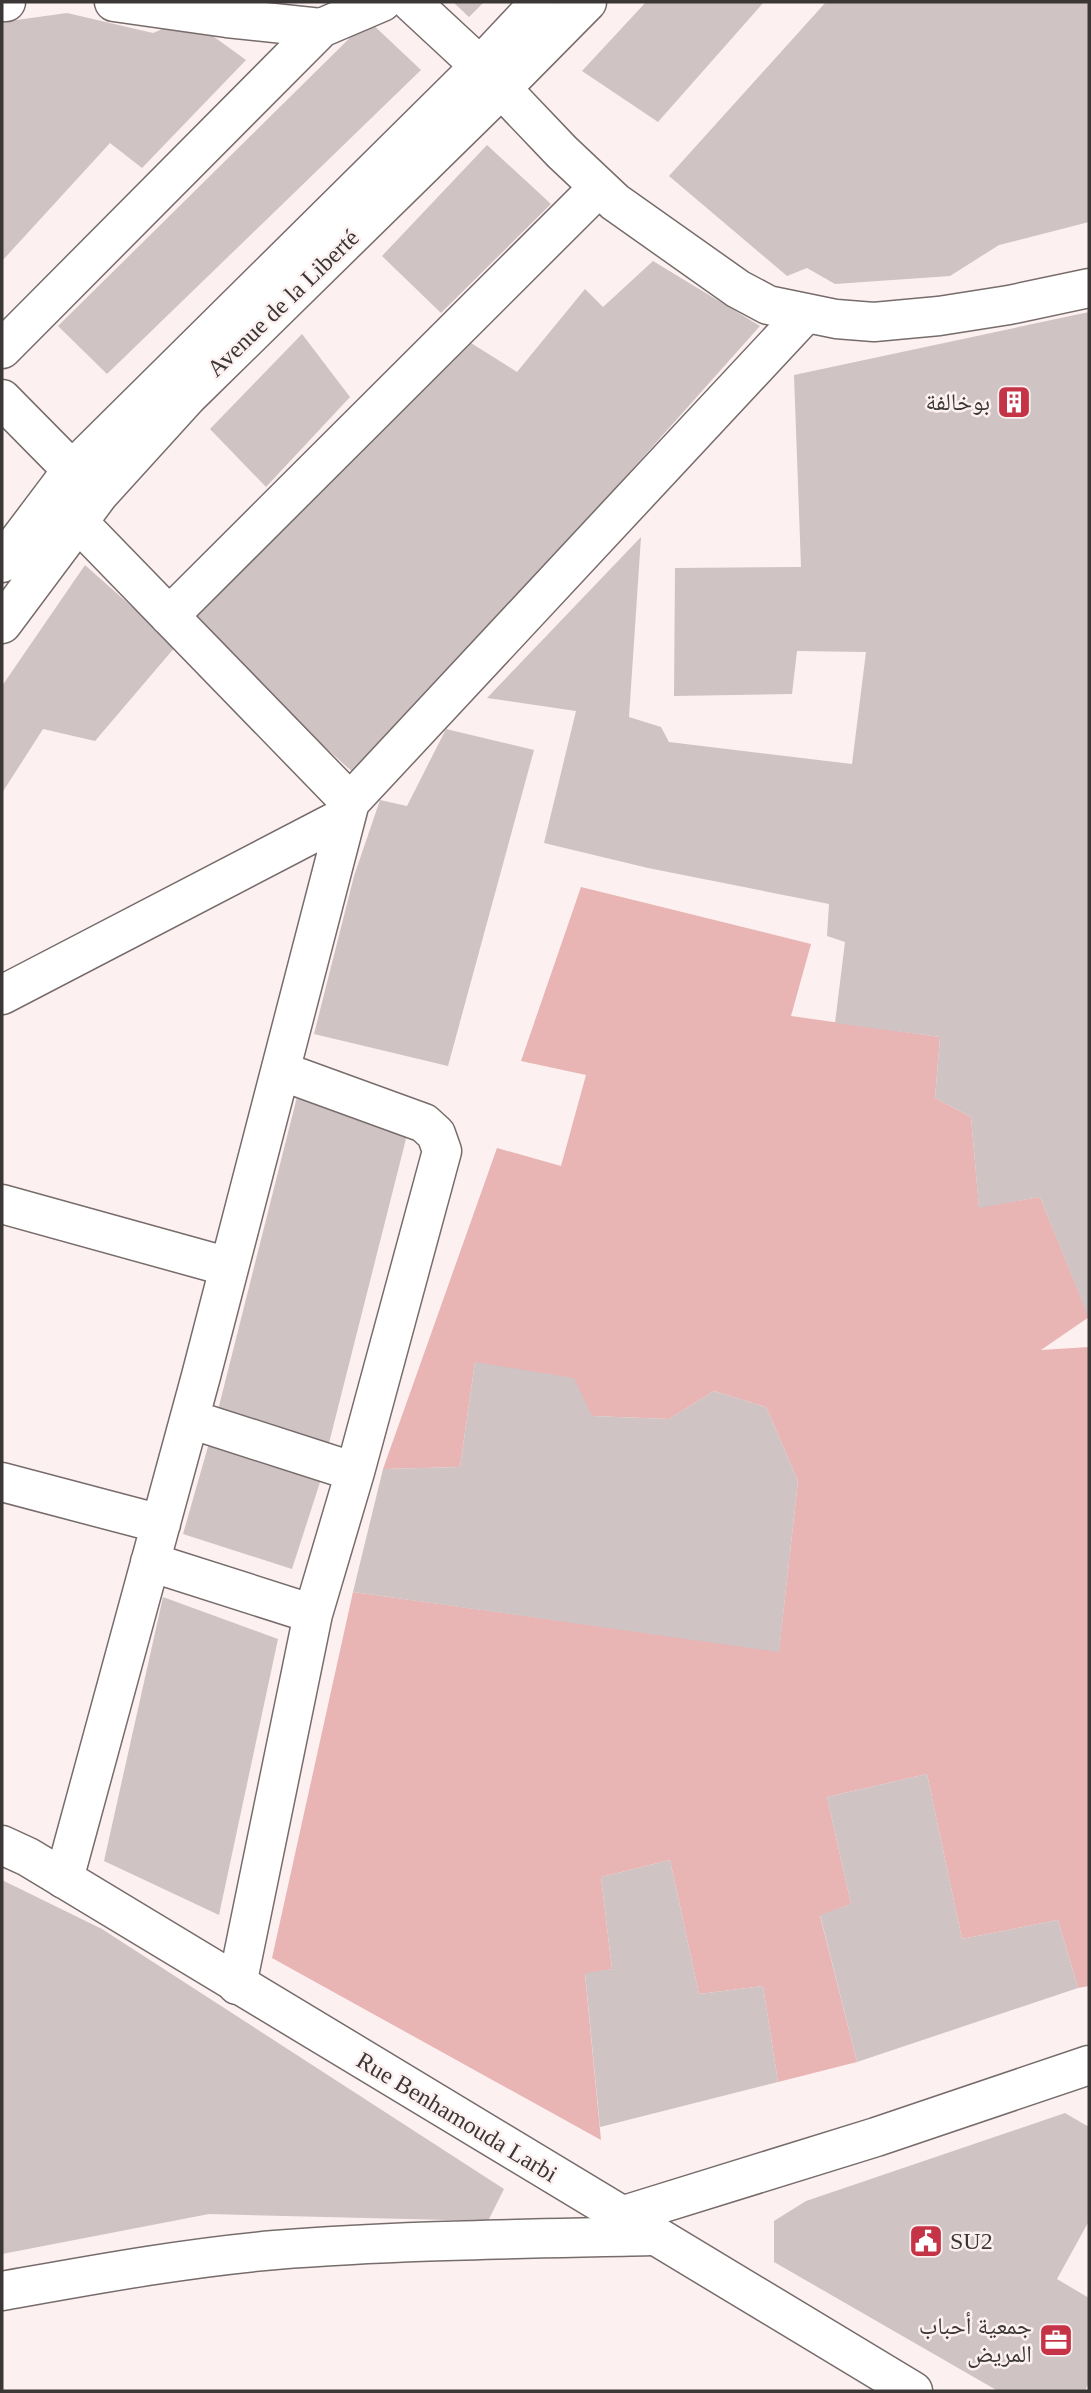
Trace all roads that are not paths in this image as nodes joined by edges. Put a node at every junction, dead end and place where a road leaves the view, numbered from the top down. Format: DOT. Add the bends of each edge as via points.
graph roads {
  1 [pos="114,2"];
  2 [pos="382,2"];
  3 [pos="411,2"];
  4 [pos="540,2"];
  5 [pos="587,2"];
  6 [pos="321,28"];
  7 [pos="491,77"];
  8 [pos="599,187"];
  9 [pos="1089,288"];
  10 [pos="805,314"];
  11 [pos="2,349"];
  12 [pos="2,399"];
  13 [pos="83,496"];
  14 [pos="2,563"];
  15 [pos="169,616"];
  16 [pos="2,624"];
  17 [pos="348,809"];
  18 [pos="2,995"];
  19 [pos="281,1071"];
  20 [pos="2,1204"];
  21 [pos="229,1267"];
  22 [pos="190,1419"];
  23 [pos="355,1472"];
  24 [pos="2,1482"];
  25 [pos="161,1524"];
  26 [pos="150,1562"];
  27 [pos="313,1614"];
  28 [pos="2,1844"];
  29 [pos="64,1879"];
  30 [pos="237,1985"];
  31 [pos="1089,2065"];
  32 [pos="636,2226"];
  33 [pos="2,2291"];
  34 [pos="912,2391"];
  1 -- 6 [label="street"];
  2 -- 6 [label="street"];
  3 -- 7 [label="street"];
  4 -- 7 [label="street, Avenue de la Liberté"];
  5 -- 7 [label="street, Avenue de la Liberté"];
  6 -- 11 [label="street"];
  7 -- 8 [label="street"];
  7 -- 13 [label="street, Avenue de la Liberté"];
  8 -- 10 [label="street" via="738,289 768,305"];
  8 -- 15 [label="street"];
  9 -- 10 [label="street" via="1009,305 874,322"];
  10 -- 17 [label="street"];
  12 -- 13 [label="street"];
  13 -- 14 [label="street, Avenue de la Liberté"];
  13 -- 15 [label="street"];
  13 -- 16 [label="street, Avenue de la Liberté"];
  15 -- 17 [label="street"];
  17 -- 18 [label="street"];
  17 -- 19 [label="street"];
  19 -- 21 [label="street"];
  19 -- 23 [label="street" via="424,1123 436,1134 442,1151"];
  20 -- 21 [label="street"];
  21 -- 22 [label="street"];
  22 -- 23 [label="street"];
  22 -- 25 [label="street"];
  23 -- 27 [label="street"];
  24 -- 25 [label="street"];
  25 -- 26 [label="street"];
  26 -- 27 [label="street"];
  26 -- 29 [label="street"];
  27 -- 30 [label="street"];
  28 -- 29 [label="street, Rue Benhamouda Larbi"];
  29 -- 30 [label="street, Rue Benhamouda Larbi"];
  30 -- 32 [label="street, Rue Benhamouda Larbi"];
  31 -- 32 [label="street"];
  32 -- 33 [label="street" via="273,2250"];
  32 -- 34 [label="street, Rue Benhamouda Larbi"];
}
